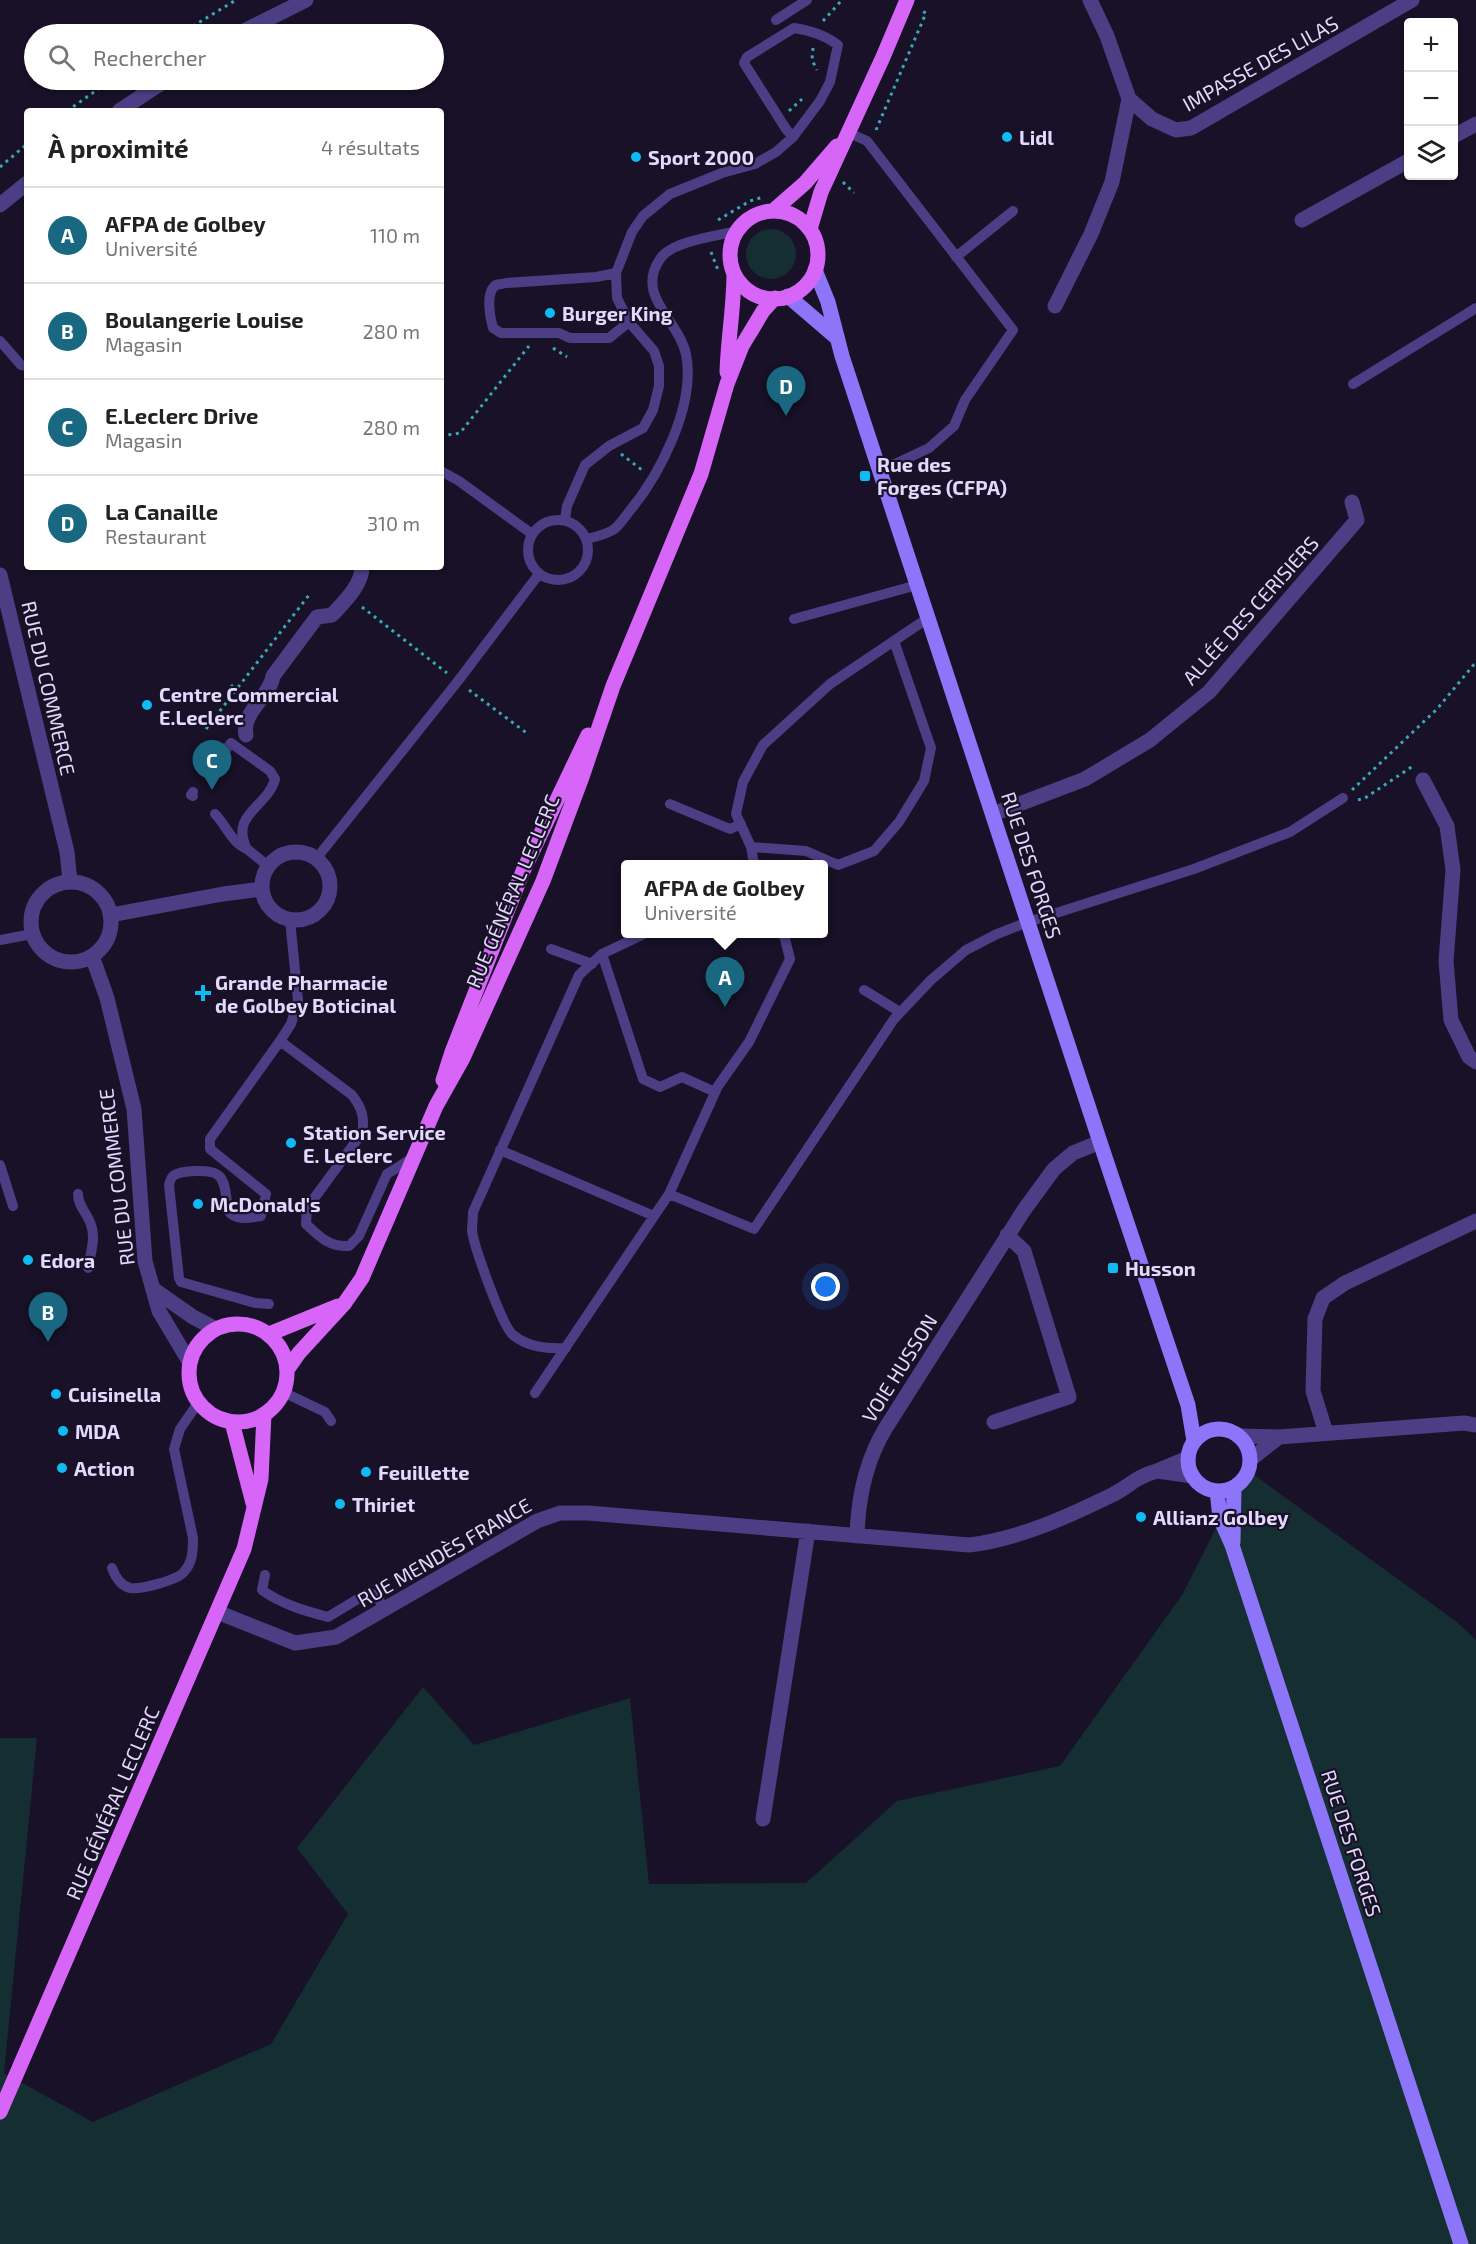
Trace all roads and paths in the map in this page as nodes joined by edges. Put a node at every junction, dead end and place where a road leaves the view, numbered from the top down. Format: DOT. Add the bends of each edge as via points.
graph roads {
  1 [pos="236,0"];
  2 [pos="306,0"];
  3 [pos="807,0"];
  4 [pos="842,0"];
  5 [pos="1090,0"];
  6 [pos="1412,0"];
  7 [pos="906,2"];
  8 [pos="776,20"];
  9 [pos="196,24"];
  10 [pos="258,24"];
  11 [pos="814,31"];
  12 [pos="818,74"];
  13 [pos="97,90"];
  14 [pos="151,90"];
  15 [pos="804,97"];
  16 [pos="1129,99"];
  17 [pos="71,108"];
  18 [pos="124,108"];
  19 [pos="779,117"];
  20 [pos="1476,124"];
  21 [pos="849,133"];
  22 [pos="874,134"];
  23 [pos="1458,134"];
  24 [pos="793,137"];
  25 [pos="24,147"];
  26 [pos="1404,163"];
  27 [pos="0,167"];
  28 [pos="831,173"];
  29 [pos="24,185"];
  30 [pos="854,193"];
  31 [pos="771,203"];
  32 [pos="0,205"];
  33 [pos="1013,211"];
  34 [pos="717,220"];
  35 [pos="1302,220"];
  36 [pos="810,229"];
  37 [pos="736,231"];
  38 [pos="700,240"];
  39 [pos="956,257"];
  40 [pos="815,270"];
  41 [pos="616,273"];
  42 [pos="726,274"];
  43 [pos="781,297"];
  44 [pos="1055,306"];
  45 [pos="1476,308"];
  46 [pos="629,322"];
  47 [pos="837,338"];
  48 [pos="0,341"];
  49 [pos="533,341"];
  50 [pos="24,366"];
  51 [pos="727,384"];
  52 [pos="1353,384"];
  53 [pos="444,436"];
  54 [pos="879,468"];
  55 [pos="444,473"];
  56 [pos="1352,502"];
  57 [pos="565,520"];
  58 [pos="532,534"];
  59 [pos="587,539"];
  60 [pos="362,570"];
  61 [pos="539,573"];
  62 [pos="0,575"];
  63 [pos="917,585"];
  64 [pos="309,595"];
  65 [pos="348,597"];
  66 [pos="928,618"];
  67 [pos="794,619"];
  68 [pos="894,641"];
  69 [pos="1476,662"];
  70 [pos="458,681"];
  71 [pos="613,686"];
  72 [pos="206,729"];
  73 [pos="528,734"];
  74 [pos="246,735"];
  75 [pos="210,770"];
  76 [pos="1423,780"];
  77 [pos="1344,797"];
  78 [pos="670,804"];
  79 [pos="215,814"];
  80 [pos="993,814"];
  81 [pos="741,825"];
  82 [pos="751,847"];
  83 [pos="247,849"];
  84 [pos="316,859"];
  85 [pos="753,860"];
  86 [pos="827,860"];
  87 [pos="828,861"];
  88 [pos="268,866"];
  89 [pos="70,881"];
  90 [pos="262,889"];
  91 [pos="111,915"];
  92 [pos="290,920"];
  93 [pos="1028,922"];
  94 [pos="32,934"];
  95 [pos="634,938"];
  96 [pos="785,938"];
  97 [pos="0,940"];
  98 [pos="551,949"];
  99 [pos="602,954"];
  100 [pos="92,956"];
  101 [pos="592,964"];
  102 [pos="864,990"];
  103 [pos="900,1012"];
  104 [pos="280,1041"];
  105 [pos="1476,1062"];
  106 [pos="715,1092"];
  107 [pos="435,1106"];
  108 [pos="1100,1142"];
  109 [pos="500,1150"];
  110 [pos="411,1159"];
  111 [pos="0,1165"];
  112 [pos="78,1194"];
  113 [pos="669,1194"];
  114 [pos="13,1206"];
  115 [pos="654,1216"];
  116 [pos="1476,1221"];
  117 [pos="1007,1235"];
  118 [pos="88,1268"];
  119 [pos="153,1289"];
  120 [pos="269,1304"];
  121 [pos="344,1304"];
  122 [pos="216,1329"];
  123 [pos="269,1334"];
  124 [pos="566,1348"];
  125 [pos="190,1363"];
  126 [pos="287,1370"];
  127 [pos="283,1392"];
  128 [pos="536,1393"];
  129 [pos="198,1403"];
  130 [pos="1188,1405"];
  131 [pos="264,1414"];
  132 [pos="331,1421"];
  133 [pos="232,1422"];
  134 [pos="994,1422"];
  135 [pos="1476,1425"];
  136 [pos="1216,1428"];
  137 [pos="1326,1433"];
  138 [pos="1240,1436"];
  139 [pos="1279,1437"];
  140 [pos="1194,1441"];
  141 [pos="1188,1458"];
  142 [pos="1251,1459"];
  143 [pos="1157,1471"];
  144 [pos="1193,1476"];
  145 [pos="1234,1487"];
  146 [pos="1217,1491"];
  147 [pos="255,1509"];
  148 [pos="808,1531"];
  149 [pos="857,1536"];
  150 [pos="1232,1545"];
  151 [pos="112,1568"];
  152 [pos="265,1575"];
  153 [pos="383,1608"];
  154 [pos="218,1612"];
  155 [pos="763,1819"];
  156 [pos="0,2112"];
  157 [pos="1461,2244"];
  1 -- 9 [label="path"];
  2 -- 10 [label="street"];
  3 -- 8 [label="lane"];
  4 -- 11 [label="path"];
  5 -- 16 [label="street"];
  6 -- 16 [label="street, IMPASSE DES LILAS" via="1191,128 1176,130 1152,119"];
  7 -- 21 [label="main road"];
  7 -- 22 [label="path" via="926,13"];
  11 -- 12 [label="path" via="812,60"];
  11 -- 19 [label="lane" via="794,28 747,57 744,63"];
  11 -- 24 [label="lane" via="838,45 830,82"];
  13 -- 17 [label="path"];
  14 -- 18 [label="street"];
  15 -- 19 [label="path"];
  16 -- 44 [label="street" via="1112,182"];
  19 -- 24 [label="lane"];
  20 -- 23 [label="street"];
  21 -- 28 [label="main road"];
  21 -- 31 [label="main road" via="805,183"];
  21 -- 39 [label="lane" via="867,141"];
  24 -- 41 [label="lane" via="755,164 670,194 643,216 632,232"];
  25 -- 27 [label="path"];
  26 -- 35 [label="street"];
  28 -- 30 [label="path"];
  28 -- 36 [label="main road"];
  29 -- 32 [label="street"];
  31 -- 34 [label="path" via="750,201"];
  31 -- 36 [label="main road"];
  31 -- 37 [label="main road"];
  33 -- 39 [label="lane"];
  36 -- 40 [label="main road" via="818,256"];
  37 -- 38 [label="lane"];
  37 -- 42 [label="main road"];
  38 -- 42 [label="path" via="702,250 712,253"];
  38 -- 59 [label="lane" via="662,257 651,288 680,335 686,353 684,399 672,438 638,501 614,529"];
  39 -- 54 [label="lane" via="1012,330 965,400 954,426 929,448"];
  40 -- 43 [label="main road" via="799,291"];
  40 -- 47 [label="main road, RUE DES FORGES"];
  41 -- 46 [label="lane" via="617,298"];
  41 -- 46 [label="lane" via="495,285 490,298 491,321 501,333 559,333 570,338 609,338"];
  42 -- 43 [label="main road" via="765,298"];
  42 -- 51 [label="main road, RUE GÉNÉRAL LECLERC" via="734,307"];
  43 -- 47 [label="main road"];
  43 -- 51 [label="main road, RUE GÉNÉRAL LECLERC" via="763,311 742,346"];
  45 -- 52 [label="lane"];
  46 -- 57 [label="lane" via="654,351 659,386 653,410 643,428 609,446 585,465"];
  47 -- 54 [label="main road, RUE DES FORGES"];
  48 -- 50 [label="lane"];
  49 -- 53 [label="path" via="460,433"];
  51 -- 71 [label="main road, RUE GÉNÉRAL LECLERC" via="701,474"];
  54 -- 63 [label="main road, RUE DES FORGES"];
  55 -- 58 [label="lane"];
  56 -- 80 [label="street, ALLÉE DES CERISIERS" via="1357,520 1209,692 1150,740 1085,779"];
  57 -- 58 [label="lane" via="552,520"];
  57 -- 59 [label="lane" via="582,530"];
  58 -- 61 [label="lane" via="528,555"];
  59 -- 61 [label="lane" via="588,559 576,575 557,581"];
  60 -- 65 [label="street"];
  61 -- 70 [label="lane"];
  62 -- 89 [label="street, RUE DU COMMERCE" via="67,852"];
  63 -- 66 [label="main road, RUE DES FORGES"];
  63 -- 67 [label="lane"];
  64 -- 72 [label="path"];
  65 -- 70 [label="path"];
  65 -- 74 [label="street" via="332,615 317,617 273,676 245,723"];
  66 -- 68 [label="lane"];
  66 -- 80 [label="main road, RUE DES FORGES"];
  68 -- 81 [label="lane" via="830,684 763,746 743,782 736,814"];
  68 -- 87 [label="lane" via="931,748 924,781 899,822 874,851 838,865"];
  69 -- 77 [label="path" via="1437,709"];
  70 -- 73 [label="path"];
  70 -- 84 [label="lane"];
  71 -- 107 [label="main road, RUE GÉNÉRAL LECLERC" via="523,872 452,1052"];
  71 -- 107 [label="main road, RUE GÉNÉRAL LECLERC" via="543,881 463,1058"];
  75 -- 83 [label="lane" via="231,743 270,771 275,779 273,788 241,829"];
  76 -- 77 [label="path" via="1412,765 1365,798 1354,801"];
  76 -- 105 [label="street" via="1447,826 1453,870 1446,961 1451,1020 1468,1057"];
  77 -- 93 [label="lane" via="1290,832 1194,869"];
  78 -- 81 [label="lane" via="730,829"];
  79 -- 83 [label="lane" via="241,847"];
  80 -- 93 [label="main road, RUE DES FORGES"];
  81 -- 82 [label="lane"];
  82 -- 85 [label="lane"];
  82 -- 86 [label="lane" via="806,851"];
  83 -- 88 [label="lane"];
  84 -- 88 [label="street" via="296,852 285,854"];
  84 -- 92 [label="street" via="328,876 327,897 315,913"];
  88 -- 90 [label="street"];
  89 -- 91 [label="street" via="97,890"];
  89 -- 94 [label="street" via="42,892 30,919"];
  90 -- 91 [label="street"];
  90 -- 92 [label="street" via="271,909"];
  91 -- 100 [label="street" via="104,945"];
  92 -- 104 [label="lane" via="298,1000 291,1024"];
  93 -- 103 [label="lane" via="966,950"];
  93 -- 108 [label="main road, RUE DES FORGES"];
  94 -- 97 [label="lane"];
  94 -- 100 [label="street" via="50,957 63,962"];
  95 -- 99 [label="lane"];
  96 -- 106 [label="lane" via="790,959 749,1042"];
  98 -- 101 [label="lane"];
  99 -- 101 [label="lane"];
  99 -- 106 [label="lane" via="643,1079 660,1087 682,1077"];
  100 -- 119 [label="street, RUE DU COMMERCE" via="107,998 134,1109 146,1262"];
  101 -- 109 [label="lane" via="579,975"];
  102 -- 103 [label="lane"];
  103 -- 113 [label="lane" via="754,1229"];
  104 -- 110 [label="lane" via="352,1095 364,1119 362,1133 307,1208 306,1224 327,1244 349,1246 359,1236 387,1174"];
  104 -- 120 [label="lane" via="210,1139 210,1149 218,1157 266,1194 261,1216 230,1215 223,1181 210,1171 179,1173 169,1185 182,1282"];
  106 -- 113 [label="lane"];
  107 -- 110 [label="main road, RUE GÉNÉRAL LECLERC"];
  108 -- 117 [label="street, VOIE HUSSON" via="1073,1153 1054,1170"];
  108 -- 130 [label="main road, RUE DES FORGES"];
  109 -- 115 [label="lane"];
  109 -- 124 [label="lane" via="472,1212 472,1233 499,1314 511,1333 528,1344"];
  110 -- 121 [label="main road, RUE GÉNÉRAL LECLERC" via="362,1278"];
  111 -- 114 [label="lane"];
  112 -- 118 [label="lane" via="94,1237"];
  113 -- 115 [label="lane"];
  115 -- 124 [label="lane"];
  116 -- 137 [label="street" via="1345,1283 1323,1298 1315,1319 1313,1391"];
  117 -- 134 [label="street" via="1024,1251 1069,1397"];
  117 -- 149 [label="street, VOIE HUSSON" via="873,1449 863,1485"];
  119 -- 122 [label="street, RUE DU COMMERCE"];
  119 -- 125 [label="street, RUE DU COMMERCE" via="159,1311"];
  121 -- 123 [label="main road"];
  121 -- 126 [label="main road, RUE GÉNÉRAL LECLERC"];
  122 -- 123 [label="main road" via="243,1324"];
  122 -- 125 [label="main road" via="195,1349"];
  123 -- 126 [label="main road" via="285,1357"];
  124 -- 128 [label="lane"];
  125 -- 129 [label="main road" via="189,1380"];
  126 -- 127 [label="main road"];
  127 -- 131 [label="main road"];
  127 -- 132 [label="lane" via="325,1412"];
  129 -- 133 [label="main road" via="217,1418"];
  129 -- 151 [label="lane" via="180,1429 174,1449 193,1538 189,1564 182,1574 131,1588 123,1584"];
  130 -- 136 [label="main road"];
  130 -- 140 [label="main road, RUE DES FORGES"];
  131 -- 133 [label="main road" via="249,1421"];
  131 -- 147 [label="main road, RUE GÉNÉRAL LECLERC" via="261,1479"];
  133 -- 147 [label="main road, RUE GÉNÉRAL LECLERC"];
  135 -- 137 [label="street"];
  136 -- 138 [label="main road"];
  136 -- 140 [label="main road"];
  137 -- 139 [label="street"];
  138 -- 139 [label="street"];
  138 -- 142 [label="main road"];
  139 -- 142 [label="street"];
  140 -- 141 [label="main road"];
  141 -- 143 [label="street, RUE MENDÈS FRANCE"];
  141 -- 144 [label="main road"];
  142 -- 145 [label="main road" via="1246,1475"];
  143 -- 144 [label="street"];
  143 -- 149 [label="street, RUE MENDÈS FRANCE" via="1140,1476 1114,1494 997,1541 969,1545"];
  144 -- 146 [label="main road" via="1199,1484"];
  145 -- 146 [label="main road"];
  145 -- 150 [label="main road, RUE DES FORGES"];
  146 -- 150 [label="main road, RUE DES FORGES" via="1220,1518"];
  147 -- 154 [label="main road, RUE GÉNÉRAL LECLERC" via="244,1550"];
  148 -- 149 [label="street, RUE MENDÈS FRANCE"];
  148 -- 153 [label="street, RUE MENDÈS FRANCE" via="560,1513 537,1521"];
  148 -- 155 [label="street"];
  150 -- 157 [label="main road, RUE DES FORGES"];
  152 -- 153 [label="lane" via="262,1590 305,1611 328,1617 366,1594 377,1595"];
  153 -- 154 [label="street, RUE MENDÈS FRANCE" via="336,1637 295,1643"];
  154 -- 156 [label="main road, RUE GÉNÉRAL LECLERC"];
}
